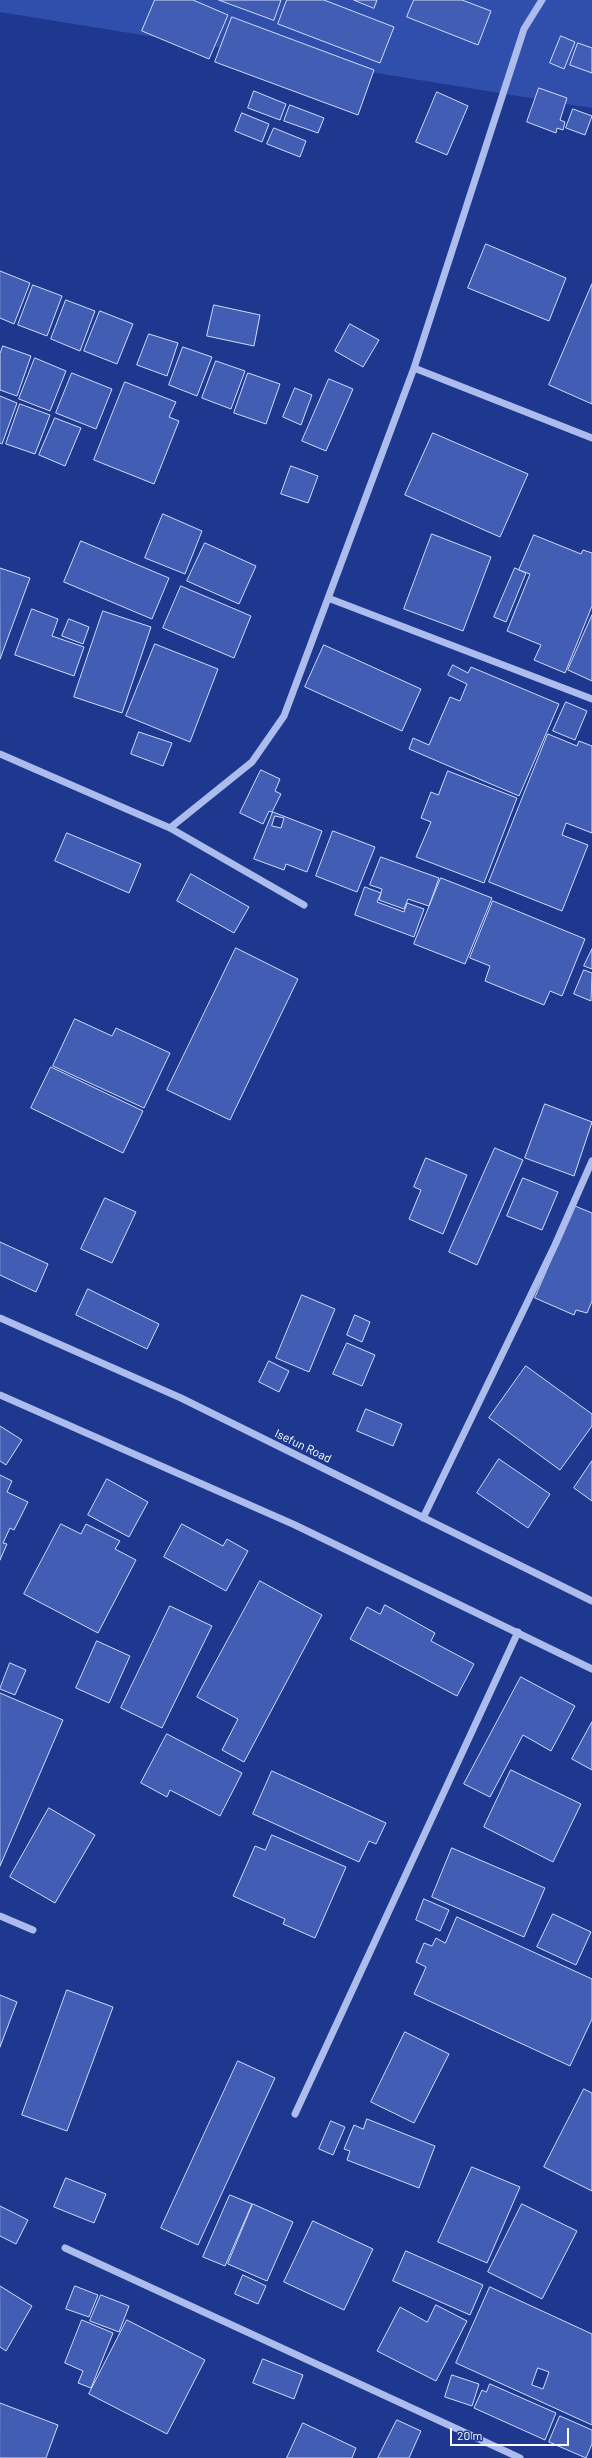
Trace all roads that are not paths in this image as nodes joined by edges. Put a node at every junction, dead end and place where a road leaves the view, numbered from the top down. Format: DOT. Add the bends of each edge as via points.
graph roads {
  1 [pos="542,0"];
  2 [pos="414,368"];
  3 [pos="592,438"];
  4 [pos="328,598"];
  5 [pos="592,699"];
  6 [pos="0,754"];
  7 [pos="170,828"];
  8 [pos="304,906"];
  9 [pos="592,1161"];
  10 [pos="0,1318"];
  11 [pos="0,1395"];
  12 [pos="423,1518"];
  13 [pos="592,1601"];
  14 [pos="518,1632"];
  15 [pos="592,1669"];
  16 [pos="0,1916"];
  17 [pos="33,1930"];
  18 [pos="295,2114"];
  19 [pos="65,2248"];
  20 [pos="520,2458"];
  1 -- 2 [label="street" via="524,29"];
  2 -- 3 [label="street"];
  2 -- 4 [label="street"];
  4 -- 5 [label="street"];
  4 -- 7 [label="street" via="284,716 252,762"];
  6 -- 7 [label="street"];
  7 -- 8 [label="street"];
  9 -- 12 [label="street" via="555,1245"];
  10 -- 12 [label="street, Isefun Road" via="181,1398"];
  11 -- 14 [label="street" via="295,1525"];
  12 -- 13 [label="street, Isefun Road"];
  14 -- 15 [label="street"];
  14 -- 18 [label="street"];
  16 -- 17 [label="street"];
  19 -- 20 [label="street"];
}
